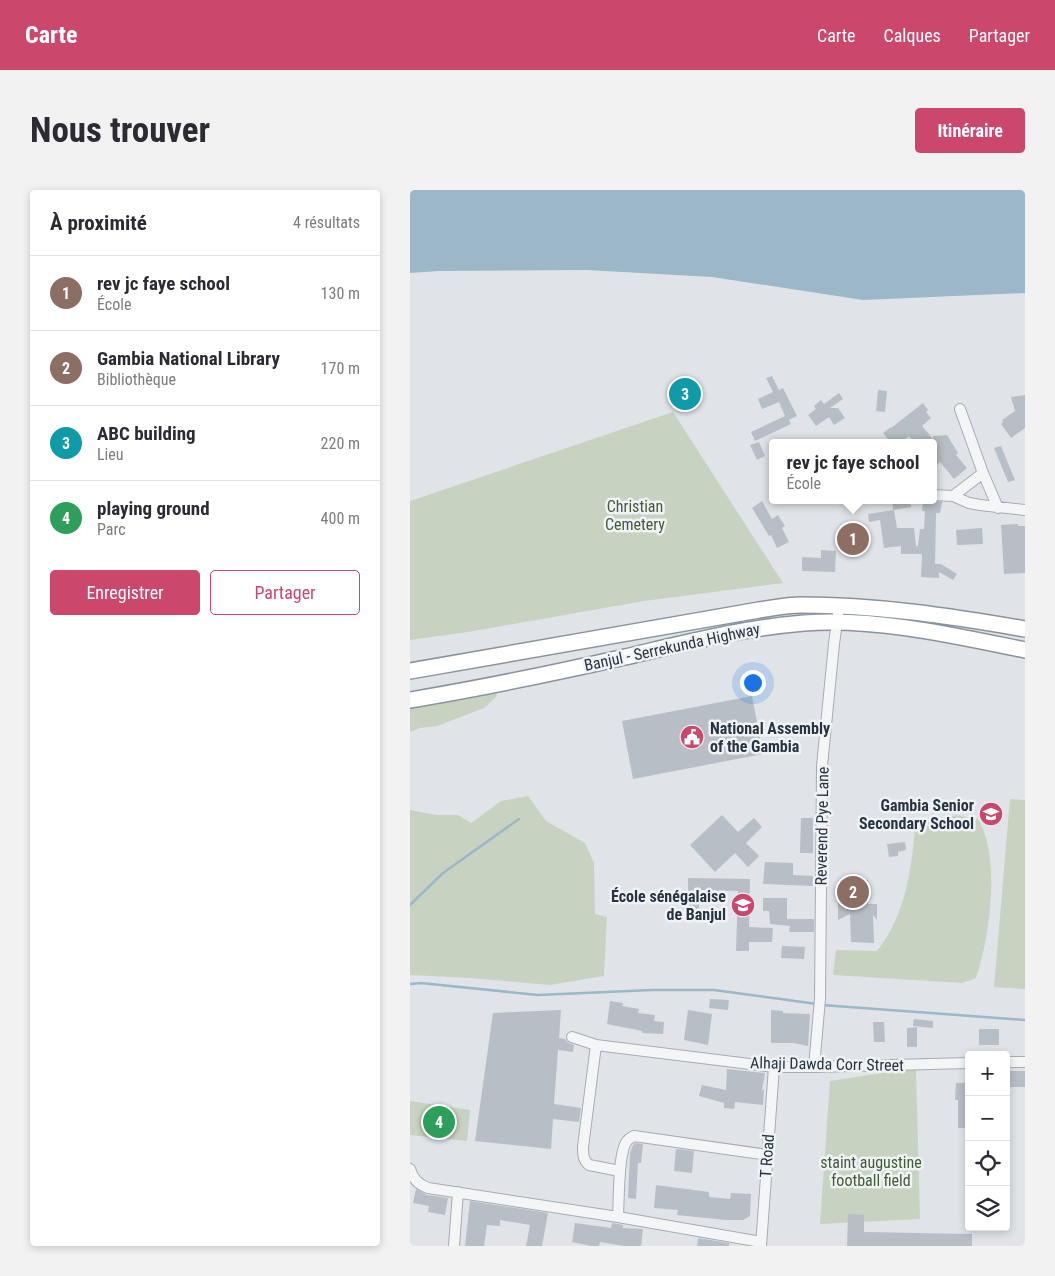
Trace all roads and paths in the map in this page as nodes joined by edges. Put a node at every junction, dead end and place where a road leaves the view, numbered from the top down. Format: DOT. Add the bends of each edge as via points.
graph roads {
  1 [pos="960,409"];
  2 [pos="983,473"];
  3 [pos="937,495"];
  4 [pos="953,496"];
  5 [pos="998,508"];
  6 [pos="1025,510"];
  7 [pos="839,606"];
  8 [pos="837,622"];
  9 [pos="1025,629"];
  10 [pos="616,634"];
  11 [pos="1025,650"];
  12 [pos="624,657"];
  13 [pos="410,672"];
  14 [pos="410,700"];
  15 [pos="572,1037"];
  16 [pos="596,1045"];
  17 [pos="1010,1062"];
  18 [pos="1025,1062"];
  19 [pos="965,1063"];
  20 [pos="774,1067"];
  21 [pos="814,1067"];
  22 [pos="768,1154"];
  23 [pos="410,1169"];
  24 [pos="620,1171"];
  25 [pos="458,1192"];
  26 [pos="618,1217"];
  27 [pos="761,1244"];
  28 [pos="454,1246"];
  1 -- 2 [label="street"];
  2 -- 4 [label="street"];
  2 -- 5 [label="street"];
  3 -- 4 [label="street"];
  4 -- 5 [label="street" via="969,503"];
  5 -- 6 [label="street"];
  7 -- 8 [label="street, Reverend Pye Lane"];
  7 -- 9 [label="highway, Banjul - Serrekunda Highway" via="916,612"];
  7 -- 10 [label="highway, Banjul - Serrekunda Highway" via="799,605 759,610"];
  8 -- 11 [label="highway, Banjul - Serrekunda Highway" via="888,626"];
  8 -- 12 [label="highway, Banjul - Serrekunda Highway" via="804,623 715,635"];
  8 -- 21 [label="street, Reverend Pye Lane" via="822,766 820,999"];
  10 -- 12 [label="highway"];
  10 -- 13 [label="highway, Banjul - Serrekunda Highway"];
  12 -- 14 [label="highway, Banjul - Serrekunda Highway"];
  15 -- 16 [label="street, Alhaji Dawda Corr Street"];
  16 -- 20 [label="street, Alhaji Dawda Corr Street"];
  16 -- 24 [label="street" via="582,1147 585,1162 589,1165"];
  17 -- 18 [label="street"];
  19 -- 21 [label="street, Alhaji Dawda Corr Street"];
  20 -- 21 [label="street, Alhaji Dawda Corr Street"];
  20 -- 22 [label="street, T Road"];
  22 -- 24 [label="street" via="634,1136 624,1147"];
  22 -- 27 [label="street, T Road"];
  23 -- 25 [label="street" via="418,1184"];
  24 -- 26 [label="street"];
  25 -- 26 [label="street"];
  25 -- 28 [label="street"];
  26 -- 27 [label="street"];
}
